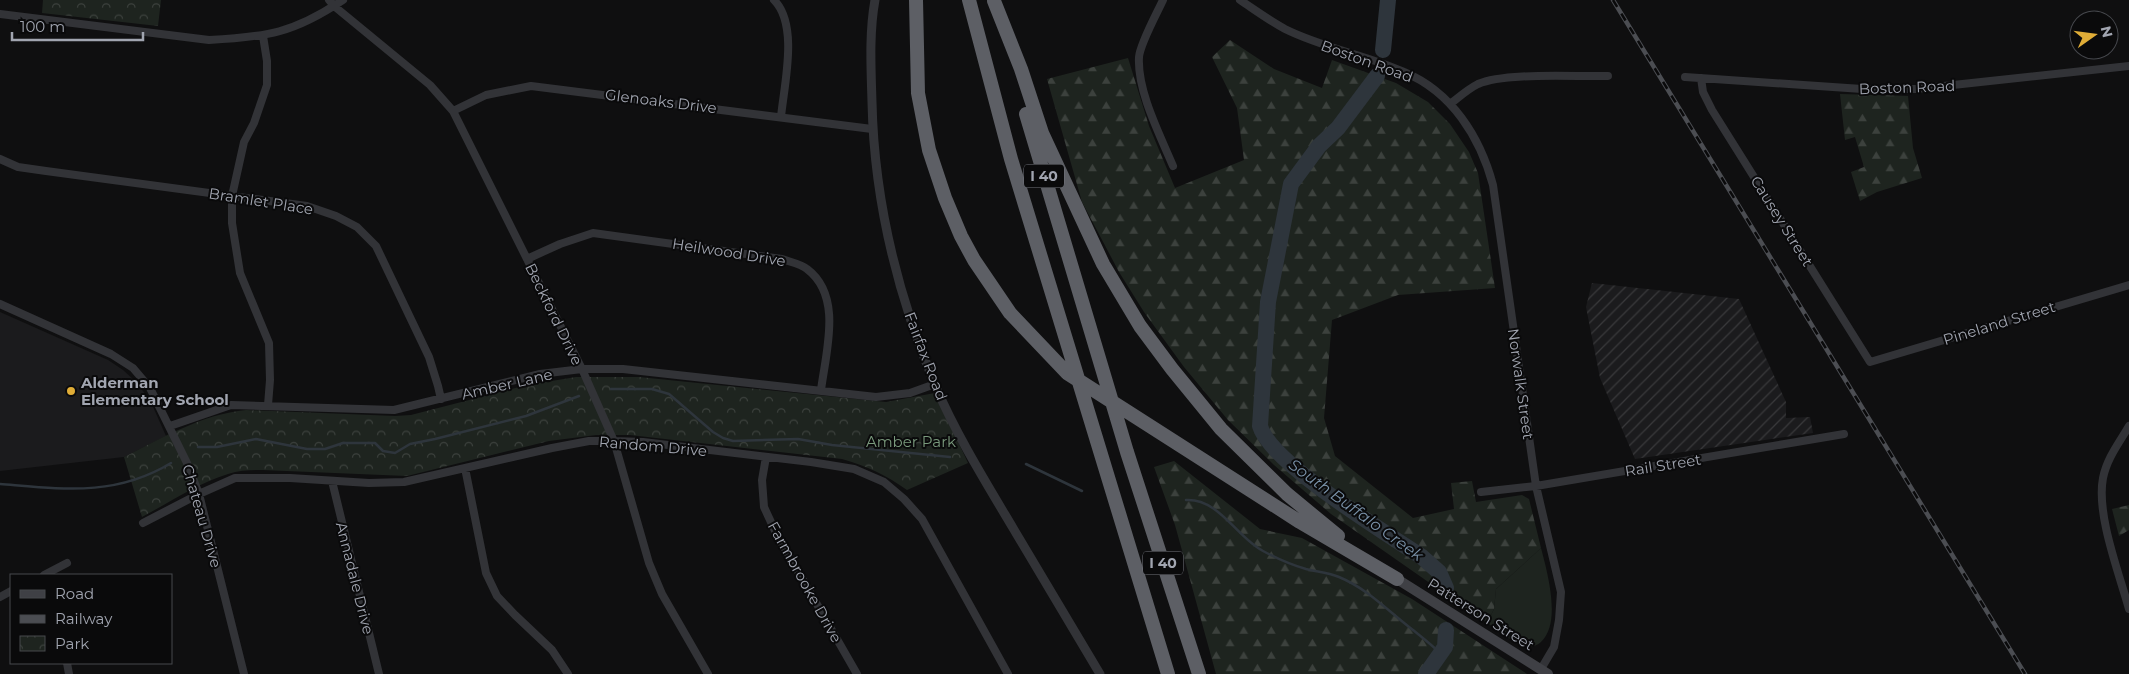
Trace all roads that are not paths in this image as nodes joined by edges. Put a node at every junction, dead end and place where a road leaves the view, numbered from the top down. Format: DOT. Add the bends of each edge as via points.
graph roads {
  1 [pos="343,0"];
  2 [pos="774,0"];
  3 [pos="875,0"];
  4 [pos="916,0"];
  5 [pos="969,0"];
  6 [pos="1163,0"];
  7 [pos="1240,0"];
  8 [pos="994,1"];
  9 [pos="332,3"];
  10 [pos="0,14"];
  11 [pos="263,36"];
  12 [pos="2129,66"];
  13 [pos="1608,76"];
  14 [pos="1685,77"];
  15 [pos="1701,78"];
  16 [pos="1450,104"];
  17 [pos="452,111"];
  18 [pos="781,117"];
  19 [pos="872,129"];
  20 [pos="0,159"];
  21 [pos="1173,166"];
  22 [pos="232,196"];
  23 [pos="527,259"];
  24 [pos="2128,287"];
  25 [pos="0,304"];
  26 [pos="1870,362"];
  27 [pos="582,369"];
  28 [pos="935,384"];
  29 [pos="821,390"];
  30 [pos="441,400"];
  31 [pos="268,405"];
  32 [pos="170,426"];
  33 [pos="2129,426"];
  34 [pos="1844,434"];
  35 [pos="614,441"];
  36 [pos="766,458"];
  37 [pos="465,468"];
  38 [pos="332,481"];
  39 [pos="1536,486"];
  40 [pos="1481,492"];
  41 [pos="199,494"];
  42 [pos="143,523"];
  43 [pos="67,563"];
  44 [pos="47,574"];
  45 [pos="1396,579"];
  46 [pos="2129,609"];
  47 [pos="1545,672"];
  48 [pos="244,674"];
  49 [pos="379,674"];
  50 [pos="568,674"];
  51 [pos="708,674"];
  52 [pos="857,674"];
  53 [pos="1008,674"];
  54 [pos="1100,674"];
  55 [pos="1168,674"];
  56 [pos="1199,674"];
  1 -- 9 [label="street"];
  2 -- 18 [label="street" via="789,33"];
  3 -- 19 [label="street, Fairfax Road" via="871,64"];
  4 -- 45 [label="highway" via="918,93 929,150 961,236 1010,313 1068,373 1300,522"];
  5 -- 55 [label="highway, I 40" via="1011,158"];
  6 -- 21 [label="street" via="1139,55 1142,82"];
  7 -- 16 [label="street, Boston Road" via="1285,29 1405,72"];
  8 -- 45 [label="highway" via="1042,133 1102,264 1140,326 1227,434 1333,533"];
  8 -- 56 [label="highway, I 40" via="1096,352"];
  9 -- 11 [label="street" via="310,22"];
  9 -- 17 [label="street, Beckford Drive" via="430,85"];
  10 -- 11 [label="street" via="208,40"];
  11 -- 22 [label="street" via="267,84 257,117 244,142"];
  12 -- 15 [label="street, Boston Road" via="1916,89 1862,89"];
  13 -- 16 [label="street" via="1514,77 1487,81"];
  14 -- 15 [label="street, Boston Road"];
  15 -- 26 [label="street, Causey Street" via="1702,92 1712,110"];
  16 -- 39 [label="street, Norwalk Street" via="1474,134 1494,185"];
  17 -- 18 [label="street, Glenoaks Drive" via="486,95 531,86"];
  17 -- 23 [label="street, Beckford Drive"];
  18 -- 19 [label="street, Glenoaks Drive"];
  19 -- 28 [label="street, Fairfax Road" via="881,198 896,270"];
  20 -- 22 [label="street, Bramlet Place" via="18,167 46,172"];
  22 -- 30 [label="street, Bramlet Place" via="307,206 336,216 357,228 376,246 429,357"];
  22 -- 31 [label="street" via="232,223 240,273 269,343"];
  23 -- 27 [label="street, Beckford Drive"];
  23 -- 29 [label="street, Heilwood Drive" via="593,233 782,259 807,268 825,289 830,310"];
  24 -- 26 [label="street, Pineland Street"];
  25 -- 32 [label="street, Chateau Drive" via="111,354 133,368 150,388"];
  27 -- 29 [label="street, Amber Lane" via="623,369"];
  27 -- 30 [label="street, Amber Lane" via="530,376"];
  27 -- 35 [label="street, Beckford Drive"];
  28 -- 29 [label="street, Amber Lane" via="910,393 876,397"];
  28 -- 54 [label="street, Fairfax Road" via="984,480"];
  30 -- 31 [label="street, Amber Lane" via="394,410"];
  31 -- 32 [label="street, Amber Lane" via="231,405"];
  32 -- 41 [label="street, Chateau Drive"];
  33 -- 46 [label="street" via="2111,454 2102,490 2108,534"];
  34 -- 39 [label="street, Rail Street"];
  35 -- 36 [label="street, Random Drive"];
  35 -- 37 [label="street, Random Drive" via="589,441"];
  35 -- 51 [label="street, Beckford Drive" via="649,563 662,594"];
  36 -- 52 [label="street, Farmbrooke Drive" via="762,480 764,507"];
  36 -- 53 [label="street, Random Drive" via="854,469 884,482 904,499 922,519"];
  37 -- 38 [label="street, Random Drive" via="404,482"];
  37 -- 50 [label="street" via="486,573 498,596 552,650"];
  38 -- 41 [label="street, Random Drive" via="235,478"];
  38 -- 49 [label="street, Annadale Drive"];
  39 -- 40 [label="street, Rail Street"];
  39 -- 47 [label="street, Norwalk Street" via="1561,592 1554,647"];
  41 -- 42 [label="street, Random Drive"];
  41 -- 48 [label="street, Chateau Drive"];
  43 -- 44 [label="street"];
  45 -- 47 [label="main road, Patterson Street"];
}
